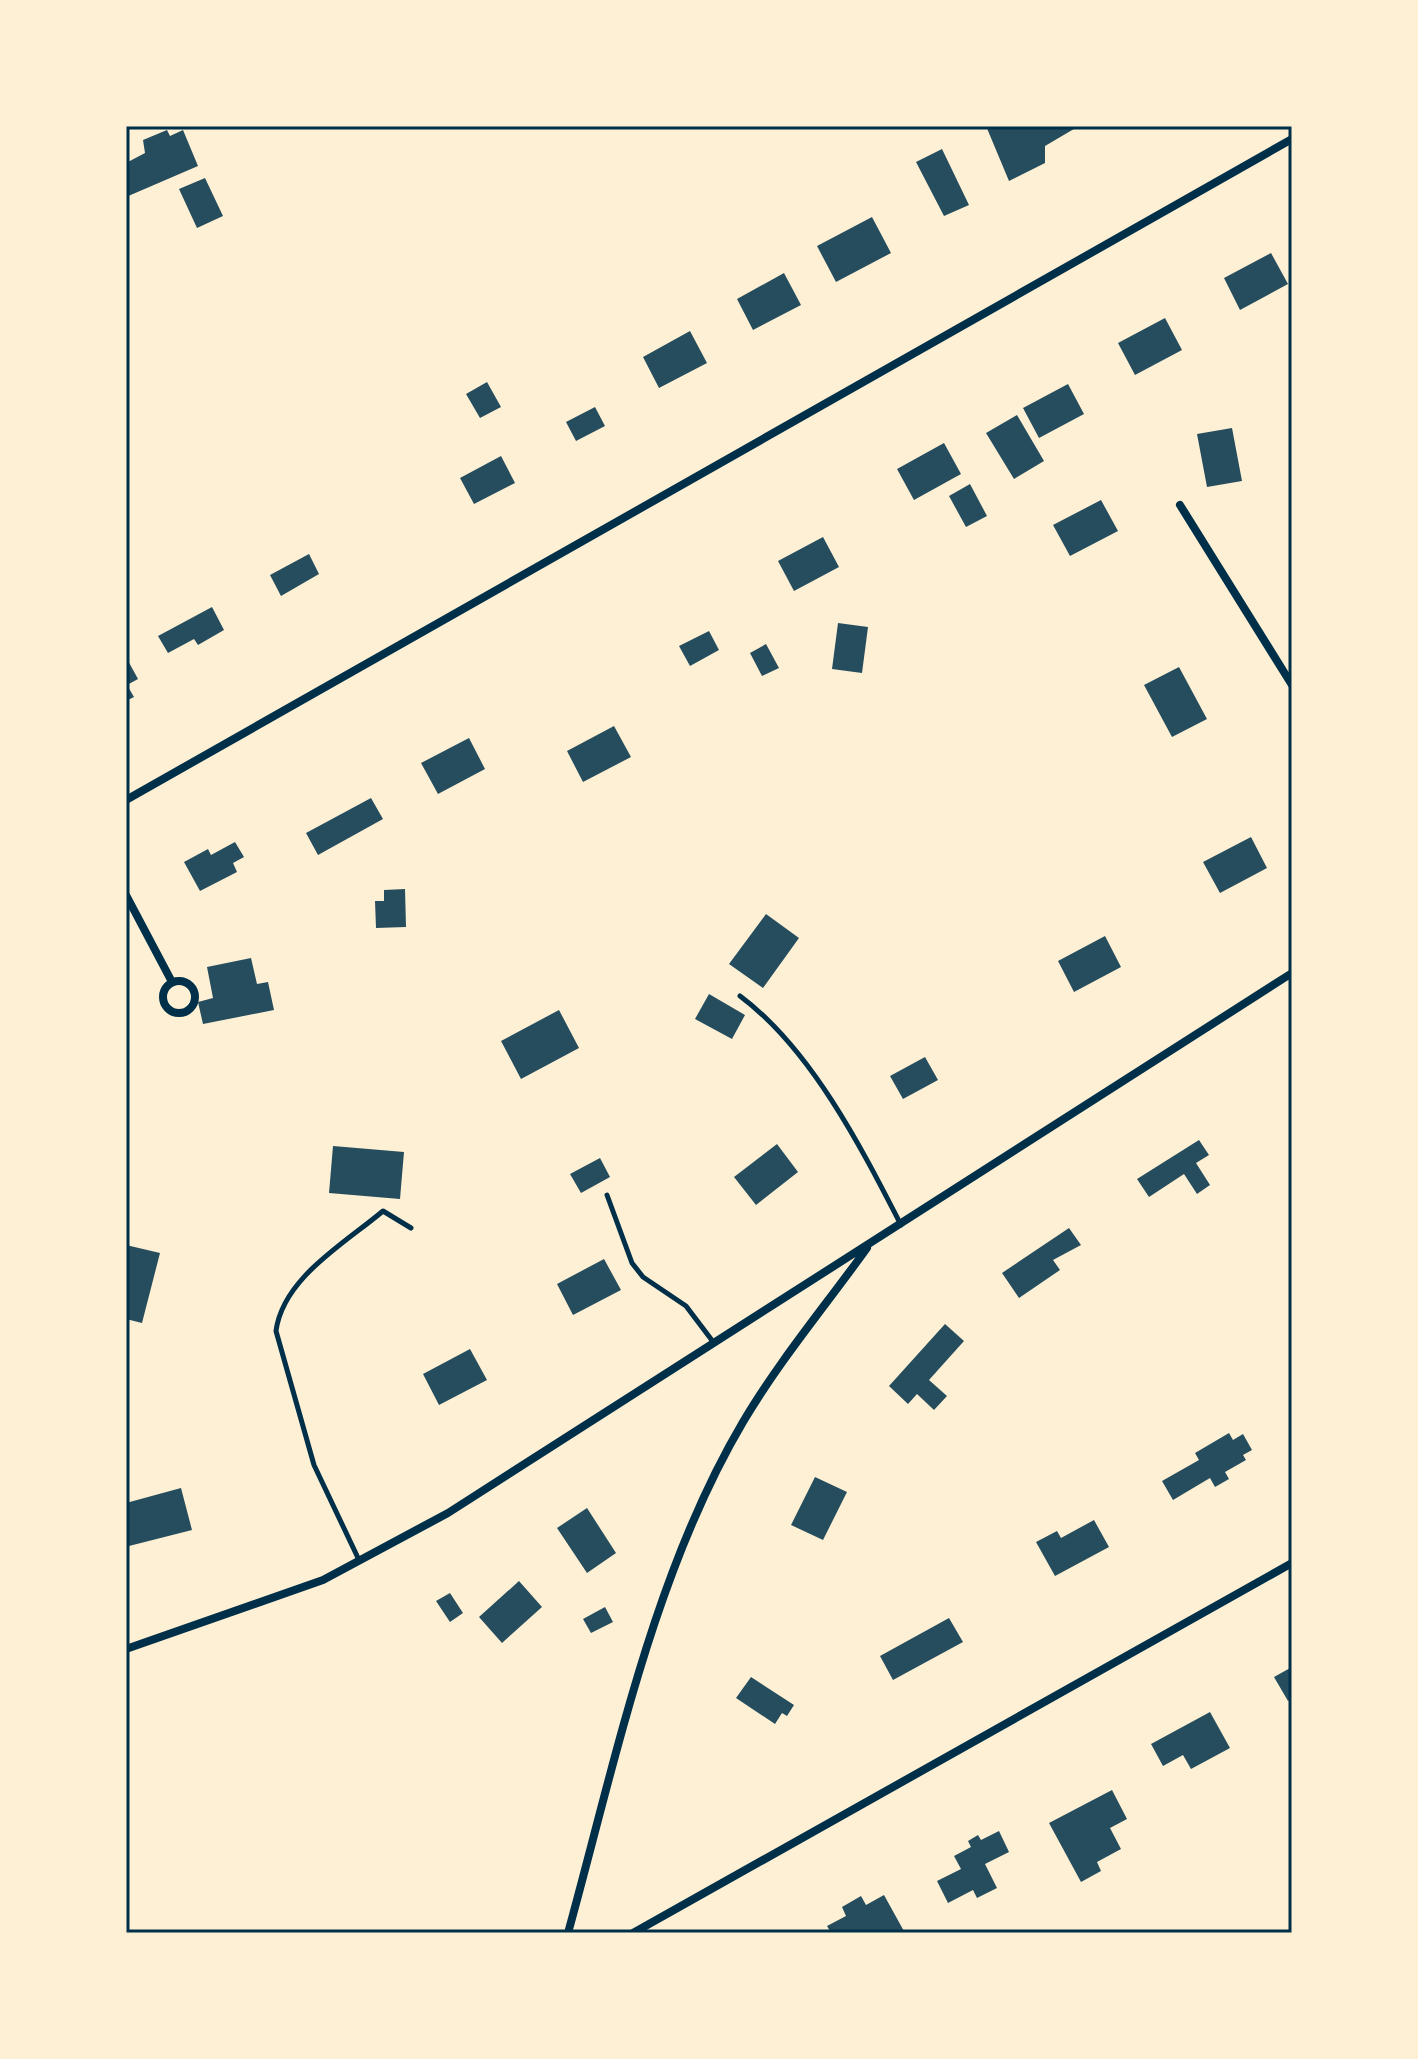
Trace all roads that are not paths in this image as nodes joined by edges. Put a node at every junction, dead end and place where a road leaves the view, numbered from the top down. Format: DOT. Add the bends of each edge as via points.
graph roads {
  1 [pos="1292,139"];
  2 [pos="1180,505"];
  3 [pos="1292,685"];
  4 [pos="126,800"];
  5 [pos="126,895"];
  6 [pos="1292,973"];
  7 [pos="172,982"];
  8 [pos="740,996"];
  9 [pos="607,1195"];
  10 [pos="901,1225"];
  11 [pos="411,1228"];
  12 [pos="871,1243"];
  13 [pos="714,1343"];
  14 [pos="359,1560"];
  15 [pos="1292,1563"];
  16 [pos="126,1649"];
  17 [pos="568,1933"];
  18 [pos="633,1933"];
  1 -- 4 [label="street"];
  2 -- 3 [label="street"];
  5 -- 7 [label="street"];
  6 -- 10 [label="street"];
  7 -- 7 [label="street" via="164,992 165,1005 174,1013 187,1012 195,1002 194,989"];
  8 -- 10 [label="lane" via="760,1011 843,1116"];
  9 -- 13 [label="lane" via="632,1263 643,1277 686,1306"];
  10 -- 12 [label="street"];
  11 -- 14 [label="lane" via="383,1211 289,1291 278,1311 276,1331 314,1465"];
  12 -- 13 [label="street"];
  12 -- 17 [label="street" via="744,1421 694,1521 644,1658"];
  13 -- 14 [label="street" via="448,1513"];
  14 -- 16 [label="street" via="309,1585"];
  15 -- 18 [label="street"];
}
